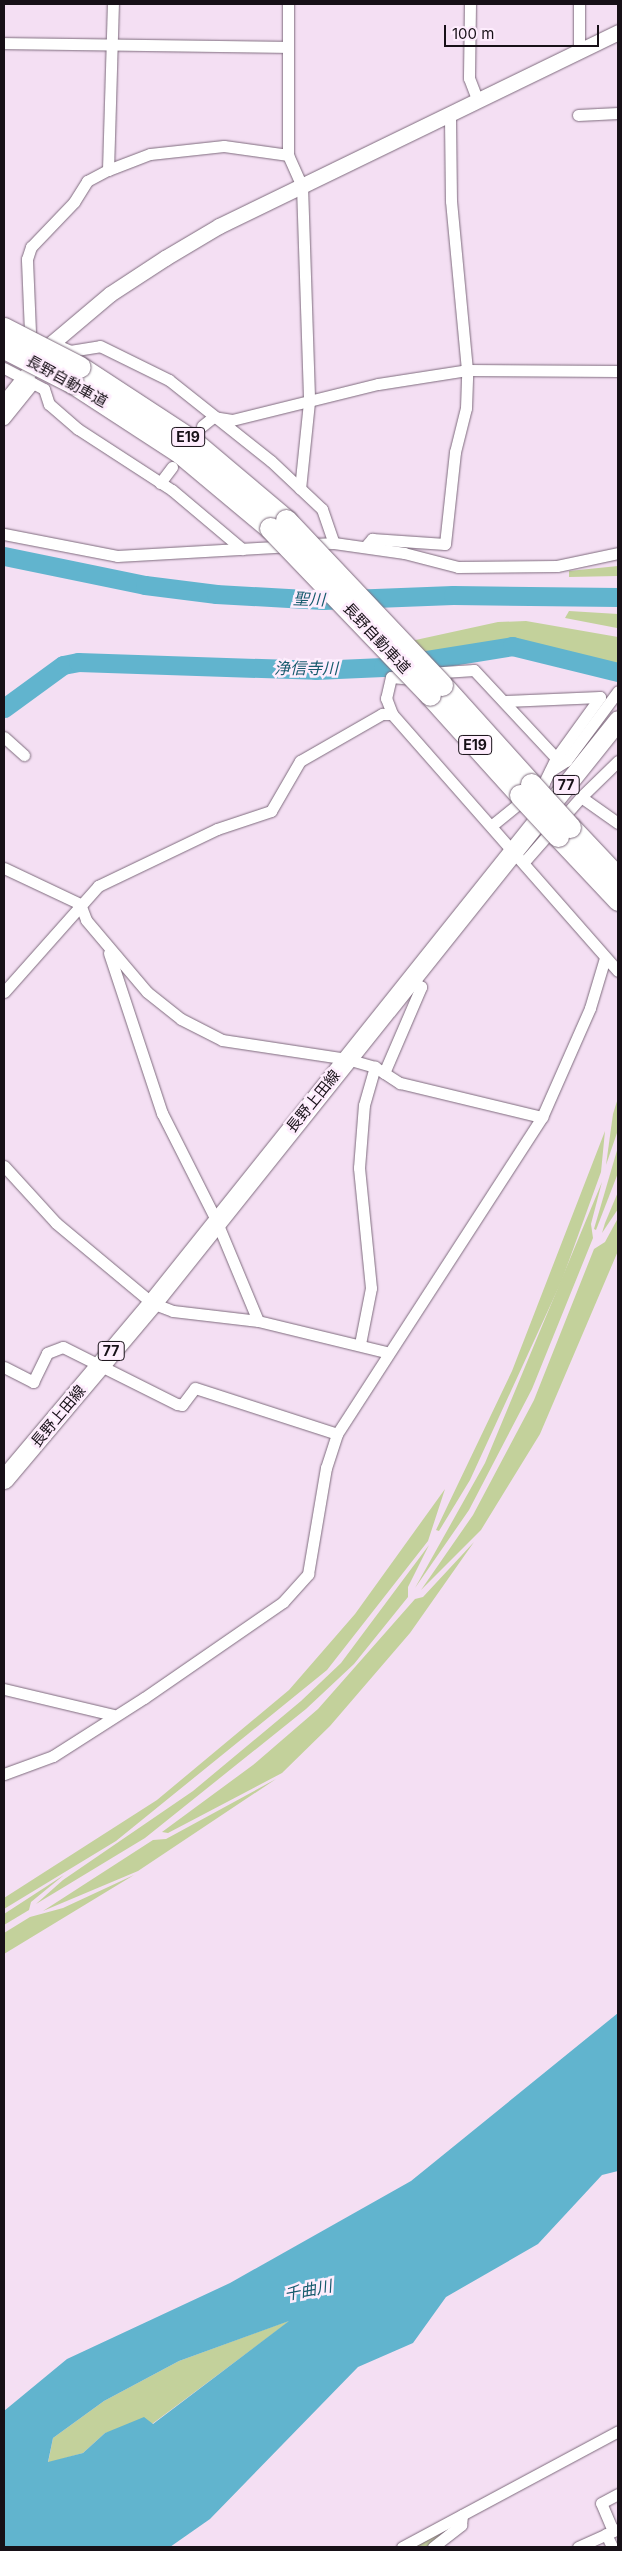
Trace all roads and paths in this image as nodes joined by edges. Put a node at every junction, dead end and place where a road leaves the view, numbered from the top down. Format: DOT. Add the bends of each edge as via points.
graph roads {
  1 [pos="113,4"];
  2 [pos="288,4"];
  3 [pos="470,4"];
  4 [pos="579,4"];
  5 [pos="618,32"];
  6 [pos="4,43"];
  7 [pos="113,45"];
  8 [pos="287,47"];
  9 [pos="579,50"];
  10 [pos="477,99"];
  11 [pos="618,113"];
  12 [pos="578,114"];
  13 [pos="450,115"];
  14 [pos="288,155"];
  15 [pos="108,170"];
  16 [pos="302,186"];
  17 [pos="4,321"];
  18 [pos="4,328"];
  19 [pos="30,332"];
  20 [pos="52,343"];
  21 [pos="4,348"];
  22 [pos="4,368"];
  23 [pos="467,370"];
  24 [pos="618,371"];
  25 [pos="76,375"];
  26 [pos="28,380"];
  27 [pos="309,402"];
  28 [pos="4,403"];
  29 [pos="213,417"];
  30 [pos="4,419"];
  31 [pos="202,426"];
  32 [pos="172,466"];
  33 [pos="160,483"];
  34 [pos="300,489"];
  35 [pos="4,534"];
  36 [pos="334,542"];
  37 [pos="365,547"];
  38 [pos="242,549"];
  39 [pos="618,553"];
  40 [pos="618,692"];
  41 [pos="506,701"];
  42 [pos="392,714"];
  43 [pos="618,720"];
  44 [pos="4,737"];
  45 [pos="24,755"];
  46 [pos="556,758"];
  47 [pos="618,760"];
  48 [pos="550,771"];
  49 [pos="581,797"];
  50 [pos="618,823"];
  51 [pos="491,826"];
  52 [pos="564,832"];
  53 [pos="519,856"];
  54 [pos="4,868"];
  55 [pos="618,878"];
  56 [pos="618,900"];
  57 [pos="80,904"];
  58 [pos="107,949"];
  59 [pos="605,958"];
  60 [pos="618,971"];
  61 [pos="410,978"];
  62 [pos="4,992"];
  63 [pos="348,1059"];
  64 [pos="379,1070"];
  65 [pos="542,1118"];
  66 [pos="4,1166"];
  67 [pos="216,1220"];
  68 [pos="152,1303"];
  69 [pos="258,1321"];
  70 [pos="360,1344"];
  71 [pos="386,1352"];
  72 [pos="99,1366"];
  73 [pos="4,1367"];
  74 [pos="337,1434"];
  75 [pos="4,1479"];
  76 [pos="4,1689"];
  77 [pos="113,1715"];
  78 [pos="4,1774"];
  79 [pos="618,2431"];
  80 [pos="618,2494"];
  81 [pos="462,2515"];
  82 [pos="612,2532"];
  83 [pos="402,2547"];
  84 [pos="433,2547"];
  85 [pos="578,2547"];
  86 [pos="612,2547"];
  1 -- 7 [label="street"];
  2 -- 8 [label="street"];
  3 -- 10 [label="street" via="470,78"];
  4 -- 9 [label="street"];
  5 -- 9 [label="street"];
  6 -- 7 [label="street"];
  7 -- 8 [label="street"];
  7 -- 15 [label="street"];
  8 -- 14 [label="street"];
  9 -- 10 [label="street"];
  10 -- 13 [label="street"];
  11 -- 12 [label="street"];
  13 -- 16 [label="street"];
  13 -- 23 [label="street" via="451,201"];
  14 -- 15 [label="street" via="224,146 150,154"];
  14 -- 16 [label="street"];
  15 -- 19 [label="street" via="87,181 74,202 31,248 27,258"];
  16 -- 20 [label="street" via="219,226 165,258 110,294"];
  16 -- 27 [label="street"];
  17 -- 19 [label="street"];
  18 -- 25 [label="highway, 長野自動車道 / E19, bridge"];
  19 -- 20 [label="street"];
  20 -- 26 [label="street"];
  20 -- 29 [label="street" via="70,351 100,346 122,356 168,380"];
  21 -- 25 [label="highway, 長野自動車道 / E19, bridge"];
  22 -- 26 [label="street"];
  23 -- 24 [label="street"];
  23 -- 27 [label="street" via="378,384"];
  23 -- 37 [label="street" via="466,408 455,452 445,544 372,540"];
  25 -- 52 [label="highway, 長野自動車道 / E19, bridge" via="190,439 278,524 436,690"];
  26 -- 28 [label="street"];
  26 -- 30 [label="street"];
  26 -- 33 [label="street" via="78,430"];
  27 -- 29 [label="street" via="232,420"];
  27 -- 34 [label="street"];
  29 -- 31 [label="street"];
  29 -- 34 [label="street"];
  32 -- 33 [label="street"];
  33 -- 38 [label="street"];
  34 -- 36 [label="street" via="322,509"];
  35 -- 38 [label="street" via="117,556"];
  36 -- 37 [label="street"];
  36 -- 38 [label="street"];
  37 -- 39 [label="street" via="458,567 557,566"];
  40 -- 48 [label="street" via="566,761"];
  41 -- 42 [label="street" via="474,670 458,669 410,680 392,677 386,698"];
  41 -- 46 [label="street"];
  41 -- 46 [label="street" via="600,697"];
  42 -- 51 [label="street"];
  42 -- 57 [label="street" via="382,714 300,761 270,811 119,873 98,886"];
  43 -- 53 [label="main road, 長野上田線 / 77"];
  44 -- 45 [label="street"];
  46 -- 48 [label="street"];
  47 -- 49 [label="street"];
  48 -- 51 [label="street" via="544,783"];
  49 -- 50 [label="street"];
  49 -- 53 [label="street"];
  51 -- 53 [label="street"];
  52 -- 55 [label="highway, 長野自動車道 / E19"];
  52 -- 56 [label="highway, 長野自動車道 / E19"];
  53 -- 59 [label="street"];
  53 -- 61 [label="main road, 長野上田線 / 77"];
  54 -- 57 [label="street"];
  57 -- 58 [label="street" via="86,920"];
  57 -- 62 [label="street" via="42,954"];
  58 -- 63 [label="street" via="147,992 181,1019 222,1040"];
  58 -- 67 [label="street" via="162,1113"];
  59 -- 60 [label="street"];
  59 -- 65 [label="street" via="590,1008"];
  61 -- 63 [label="main road, 長野上田線 / 77"];
  61 -- 64 [label="street" via="422,987"];
  63 -- 64 [label="street"];
  63 -- 67 [label="main road, 長野上田線 / 77"];
  64 -- 65 [label="street" via="436,1093"];
  64 -- 70 [label="street" via="364,1105 359,1168 371,1288"];
  65 -- 71 [label="street"];
  66 -- 68 [label="street" via="56,1223"];
  67 -- 68 [label="main road, 長野上田線 / 77"];
  67 -- 69 [label="street"];
  68 -- 69 [label="street" via="173,1311"];
  68 -- 72 [label="main road, 長野上田線 / 77"];
  69 -- 70 [label="street"];
  70 -- 71 [label="street"];
  71 -- 74 [label="street"];
  72 -- 73 [label="street" via="63,1347 48,1353 33,1382"];
  72 -- 74 [label="street" via="177,1404 182,1405 196,1388"];
  72 -- 75 [label="main road, 長野上田線 / 77"];
  74 -- 77 [label="street" via="326,1468 308,1574 294,1592 232,1639"];
  76 -- 77 [label="street"];
  77 -- 78 [label="street" via="53,1756"];
  79 -- 81 [label="street"];
  80 -- 82 [label="street" via="601,2503"];
  81 -- 83 [label="street"];
  81 -- 84 [label="street" via="461,2525"];
  82 -- 85 [label="street"];
  82 -- 86 [label="street"];
}
